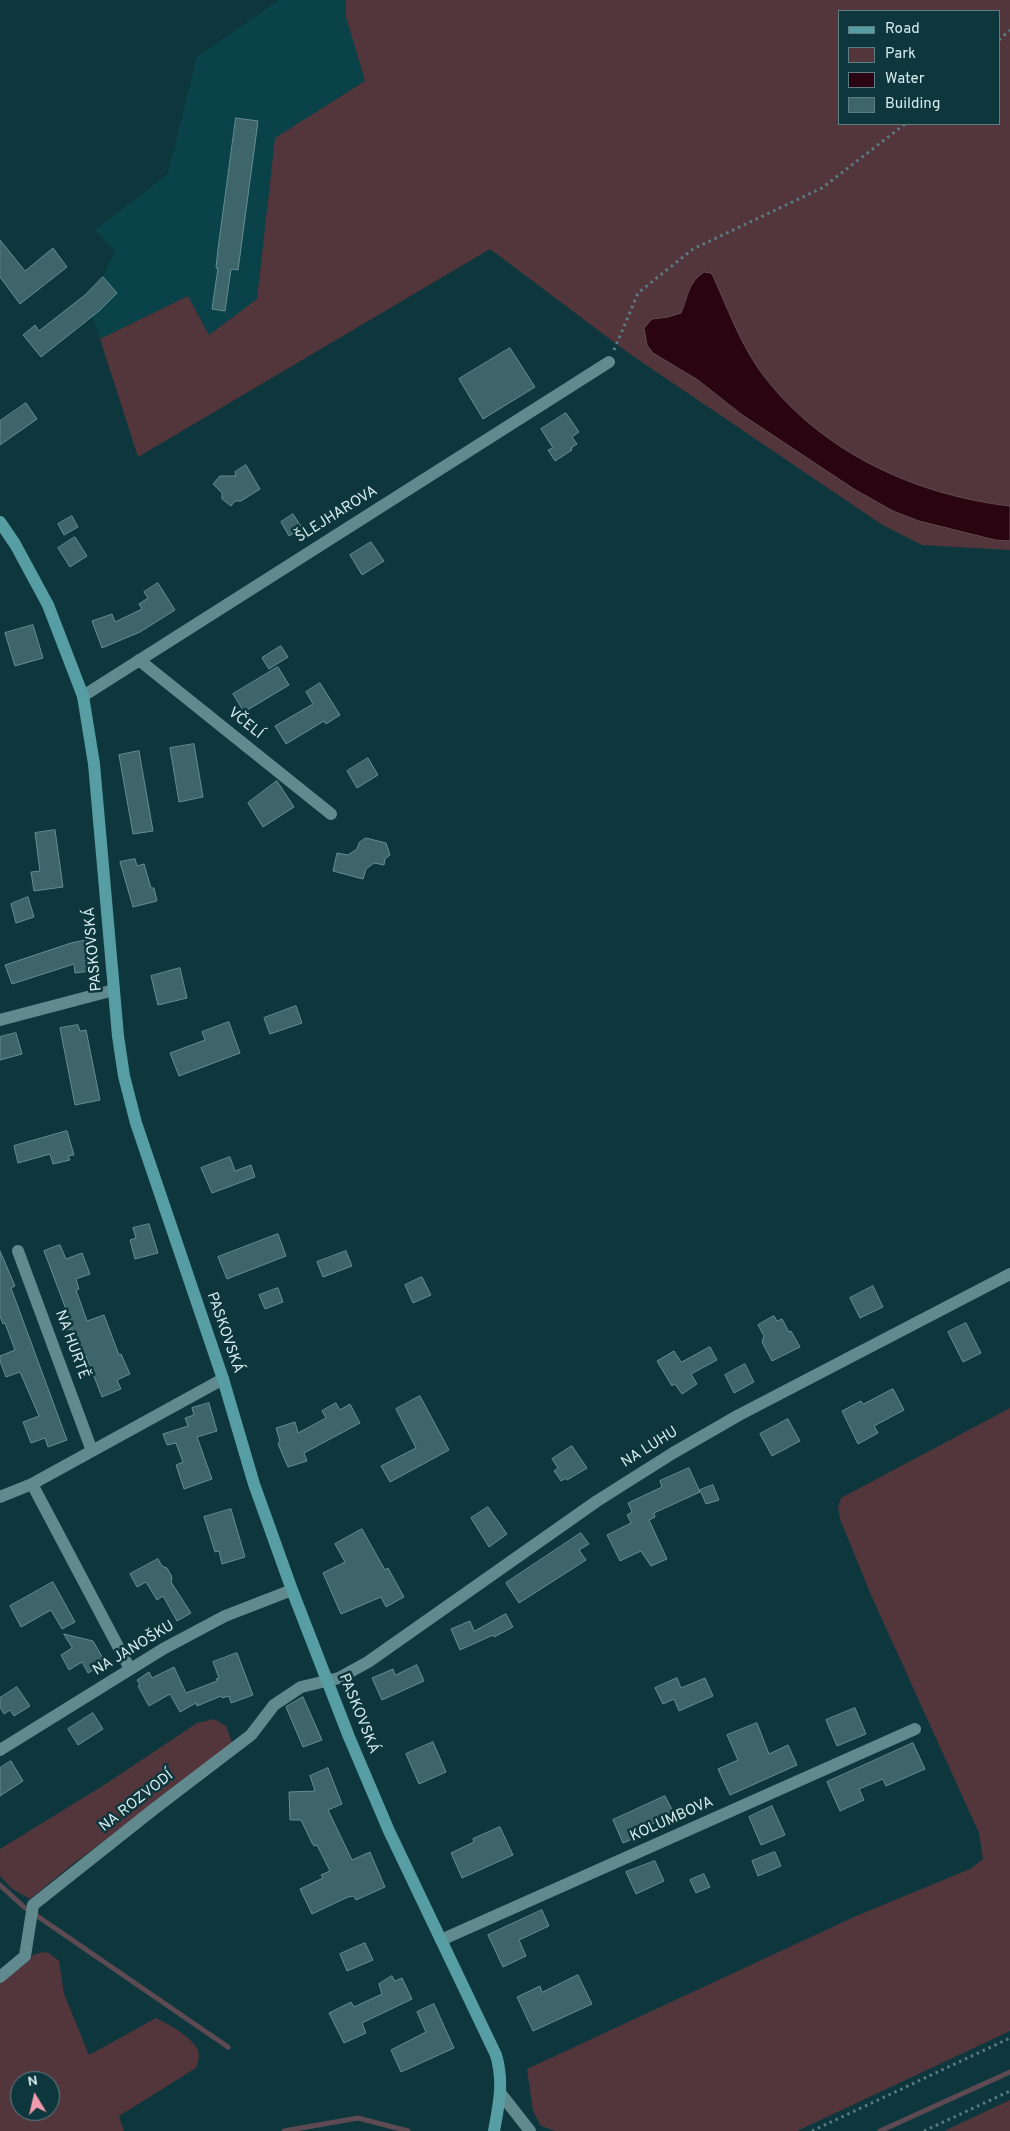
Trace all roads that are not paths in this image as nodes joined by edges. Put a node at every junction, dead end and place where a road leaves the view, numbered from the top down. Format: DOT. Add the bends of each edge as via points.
graph roads {
  1 [pos="609,362"];
  2 [pos="0,522"];
  3 [pos="139,660"];
  4 [pos="83,696"];
  5 [pos="331,814"];
  6 [pos="114,990"];
  7 [pos="0,1020"];
  8 [pos="18,1251"];
  9 [pos="1010,1274"];
  10 [pos="223,1379"];
  11 [pos="92,1451"];
  12 [pos="32,1484"];
  13 [pos="0,1496"];
  14 [pos="292,1590"];
  15 [pos="130,1669"];
  16 [pos="327,1680"];
  17 [pos="915,1729"];
  18 [pos="0,1750"];
  19 [pos="441,1940"];
  20 [pos="0,1977"];
  21 [pos="501,2094"];
  22 [pos="494,2131"];
  23 [pos="530,2131"];
  1 -- 3 [label="street, ŠLEJHAROVA"];
  2 -- 4 [label="street, PASKOVSKÁ" via="48,605"];
  3 -- 4 [label="street, ŠLEJHAROVA"];
  3 -- 5 [label="street, VČELÍ"];
  4 -- 6 [label="street, PASKOVSKÁ" via="94,764"];
  6 -- 7 [label="street"];
  6 -- 10 [label="street, PASKOVSKÁ" via="124,1076 136,1123"];
  8 -- 11 [label="street, NA HURTĚ"];
  9 -- 16 [label="street, NA LUHU" via="739,1415 673,1453 559,1528 368,1662 339,1678"];
  10 -- 11 [label="street"];
  10 -- 14 [label="street, PASKOVSKÁ" via="254,1484"];
  11 -- 12 [label="street"];
  12 -- 13 [label="street"];
  12 -- 15 [label="street"];
  14 -- 15 [label="street, NA JANOŠKU" via="225,1616"];
  14 -- 16 [label="street, PASKOVSKÁ"];
  15 -- 18 [label="street, NA JANOŠKU"];
  16 -- 19 [label="street, PASKOVSKÁ" via="389,1831"];
  16 -- 20 [label="street, NA ROZVODÍ" via="301,1686 274,1705 251,1735 33,1905 25,1956"];
  17 -- 19 [label="street, KOLUMBOVA"];
  19 -- 21 [label="street, PASKOVSKÁ" via="496,2055 501,2071"];
  21 -- 22 [label="street, PASKOVSKÁ"];
  21 -- 23 [label="street"];
}
